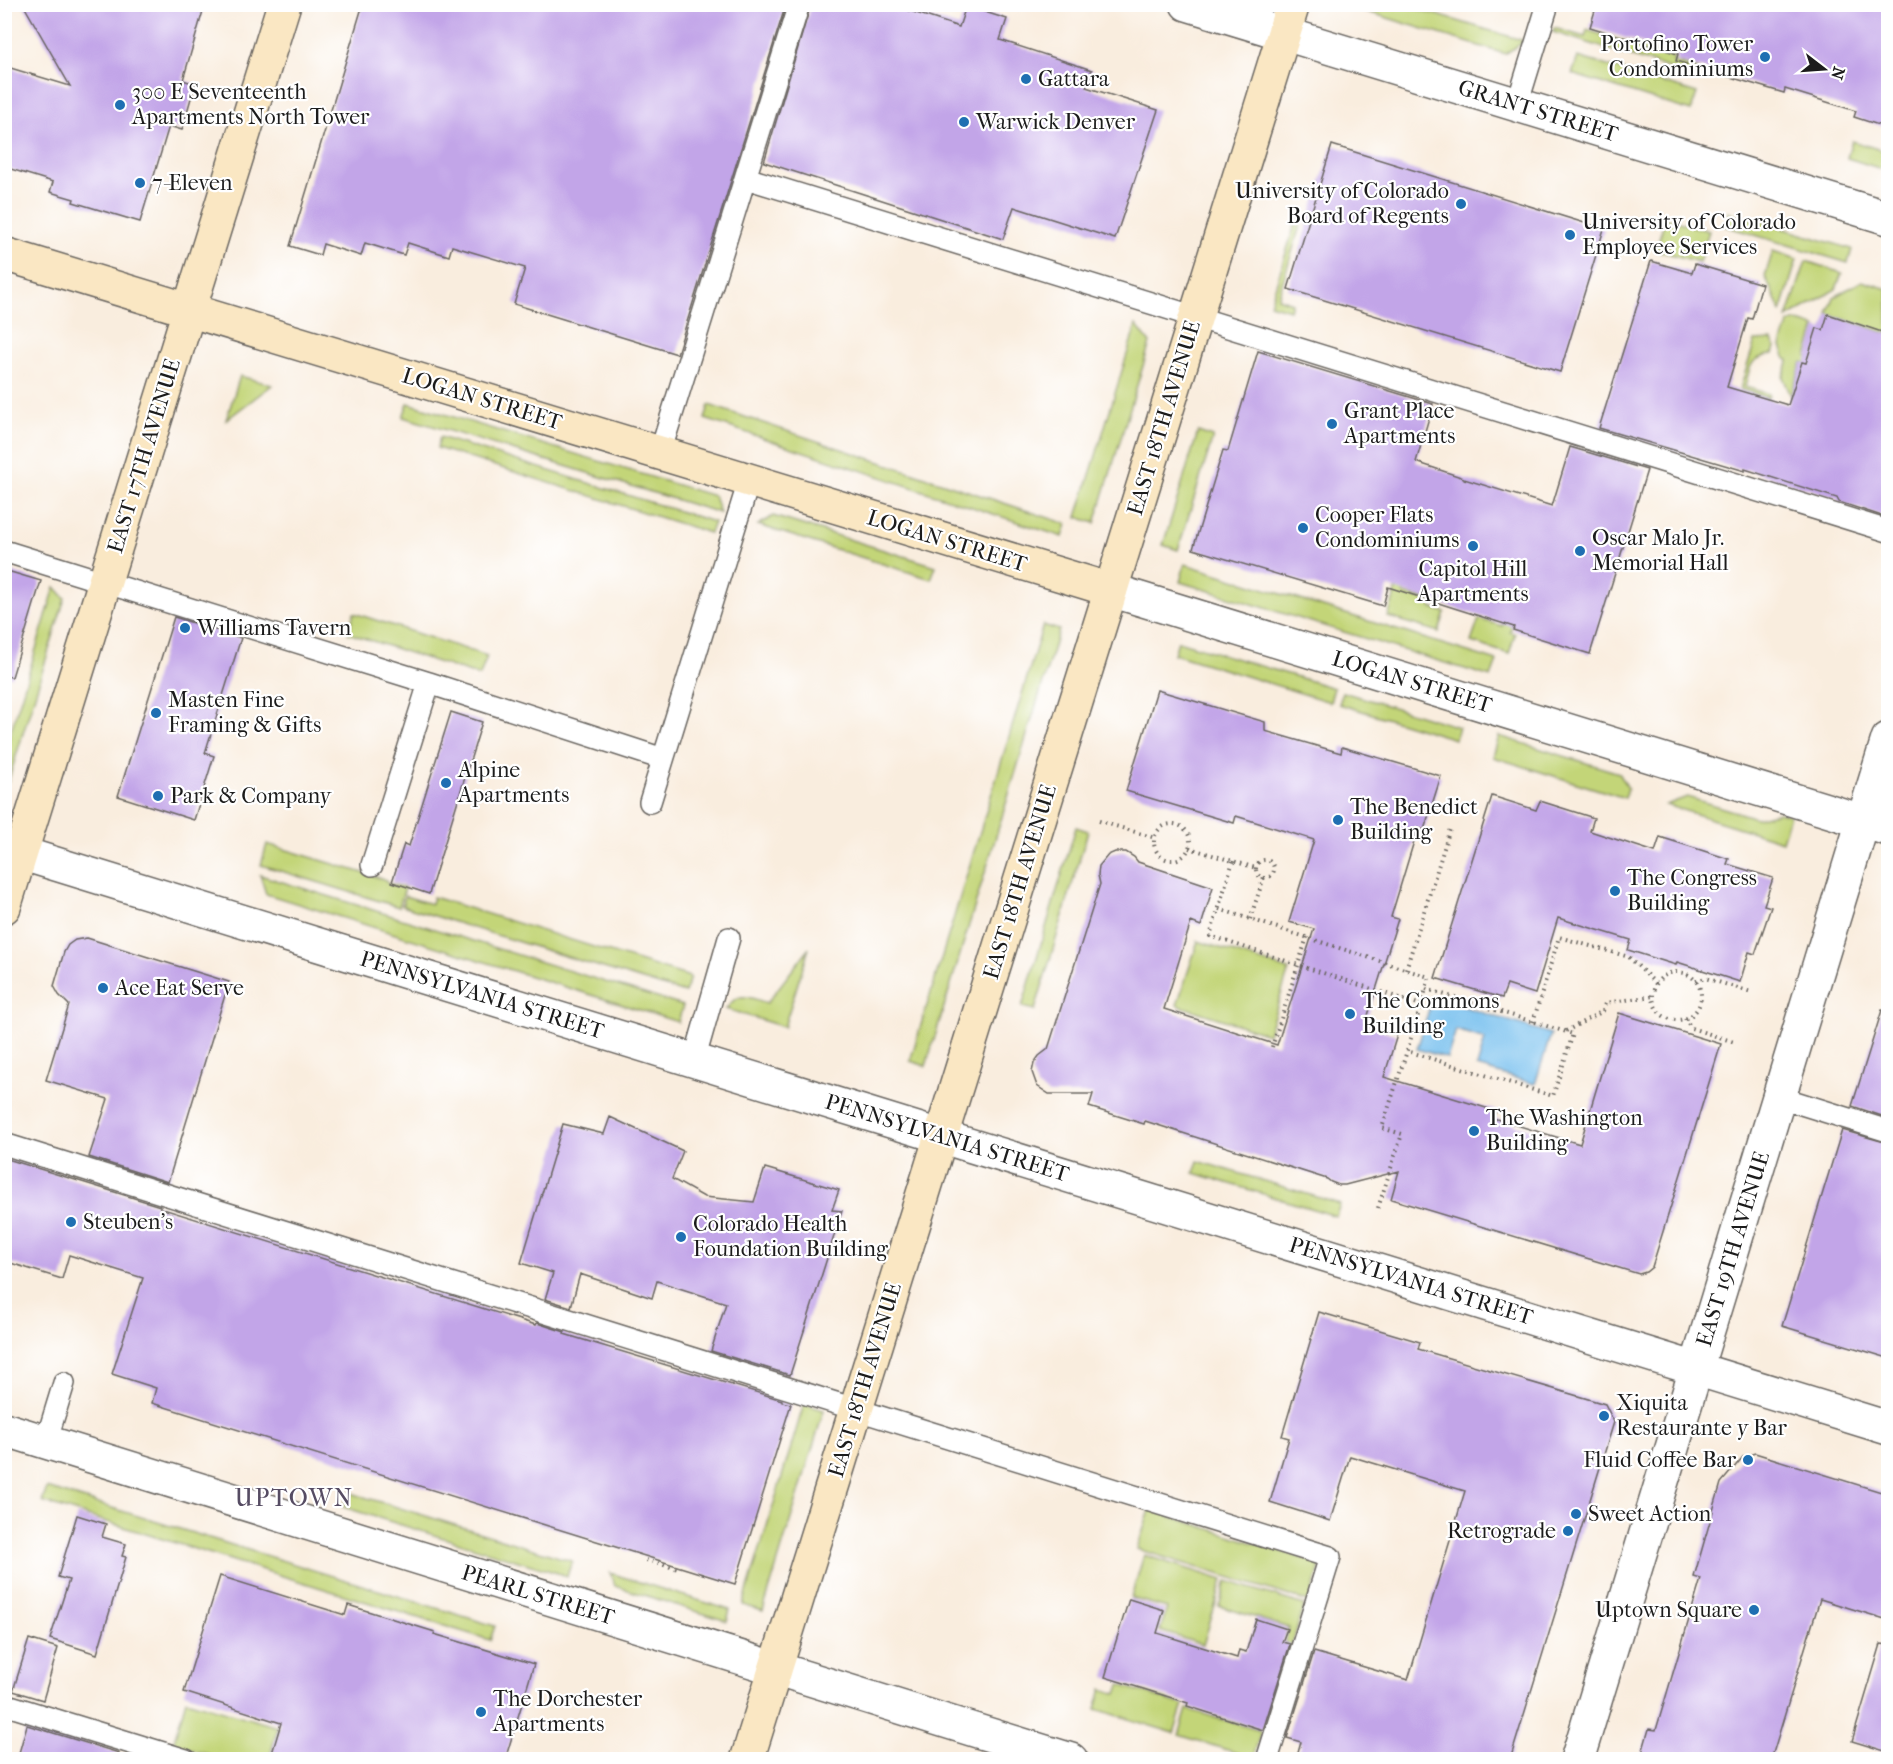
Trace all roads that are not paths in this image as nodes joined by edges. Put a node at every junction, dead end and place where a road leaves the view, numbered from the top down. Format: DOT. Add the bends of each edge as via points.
graph roads {
  1 [pos="284,4"];
  2 [pos="799,4"];
  3 [pos="1187,4"];
  4 [pos="1548,4"];
  5 [pos="1289,19"];
  6 [pos="1517,105"];
  7 [pos="746,178"];
  8 [pos="1888,218"];
  9 [pos="4,254"];
  10 [pos="189,310"];
  11 [pos="1196,317"];
  12 [pos="660,453"];
  13 [pos="749,480"];
  14 [pos="1888,531"];
  15 [pos="4,551"];
  16 [pos="105,583"];
  17 [pos="1111,590"];
  18 [pos="429,683"];
  19 [pos="1888,739"];
  20 [pos="663,759"];
  21 [pos="650,802"];
  22 [pos="1876,825"];
  23 [pos="13,851"];
  24 [pos="372,865"];
  25 [pos="4,907"];
  26 [pos="729,938"];
  27 [pos="694,1061"];
  28 [pos="1779,1097"];
  29 [pos="1888,1131"];
  30 [pos="941,1137"];
  31 [pos="4,1144"];
  32 [pos="1696,1369"];
  33 [pos="64,1383"];
  34 [pos="856,1409"];
  35 [pos="1888,1428"];
  36 [pos="4,1429"];
  37 [pos="46,1442"];
  38 [pos="775,1668"];
  39 [pos="4,1704"];
  40 [pos="186,1760"];
  41 [pos="747,1760"];
  42 [pos="1071,1760"];
  43 [pos="1267,1760"];
  44 [pos="1577,1760"];
  1 -- 10 [label="main road, EAST 17TH AVENUE"];
  2 -- 7 [label="lane"];
  3 -- 5 [label="street, GRANT STREET"];
  4 -- 6 [label="lane"];
  5 -- 6 [label="street, GRANT STREET"];
  5 -- 11 [label="main road, EAST 18TH AVENUE"];
  6 -- 8 [label="street, GRANT STREET"];
  7 -- 11 [label="lane"];
  7 -- 12 [label="lane"];
  9 -- 10 [label="main road, LOGAN STREET"];
  10 -- 12 [label="main road, LOGAN STREET"];
  10 -- 16 [label="main road, EAST 17TH AVENUE"];
  11 -- 14 [label="lane"];
  11 -- 17 [label="main road, EAST 18TH AVENUE"];
  12 -- 13 [label="main road, LOGAN STREET"];
  13 -- 17 [label="main road, LOGAN STREET"];
  13 -- 20 [label="lane"];
  15 -- 16 [label="lane"];
  16 -- 18 [label="lane"];
  16 -- 23 [label="main road, EAST 17TH AVENUE"];
  17 -- 22 [label="street, LOGAN STREET"];
  17 -- 30 [label="main road, EAST 18TH AVENUE"];
  18 -- 20 [label="lane"];
  18 -- 24 [label="lane"];
  19 -- 22 [label="street, EAST 19TH AVENUE"];
  20 -- 21 [label="lane"];
  22 -- 28 [label="street, EAST 19TH AVENUE"];
  23 -- 25 [label="main road, EAST 17TH AVENUE"];
  23 -- 27 [label="street, PENNSYLVANIA STREET"];
  26 -- 27 [label="lane"];
  27 -- 30 [label="street, PENNSYLVANIA STREET"];
  28 -- 29 [label="lane"];
  28 -- 32 [label="street, EAST 19TH AVENUE"];
  30 -- 32 [label="street, PENNSYLVANIA STREET"];
  30 -- 34 [label="main road, EAST 18TH AVENUE"];
  31 -- 34 [label="lane"];
  32 -- 35 [label="street, PENNSYLVANIA STREET"];
  32 -- 44 [label="street, EAST 19TH AVENUE"];
  33 -- 37 [label="lane"];
  34 -- 38 [label="main road, EAST 18TH AVENUE"];
  34 -- 43 [label="lane" via="1330,1557"];
  36 -- 37 [label="street, PEARL STREET"];
  37 -- 38 [label="street, PEARL STREET"];
  38 -- 41 [label="main road, EAST 18TH AVENUE"];
  38 -- 42 [label="street, PEARL STREET"];
  39 -- 40 [label="lane"];
}
